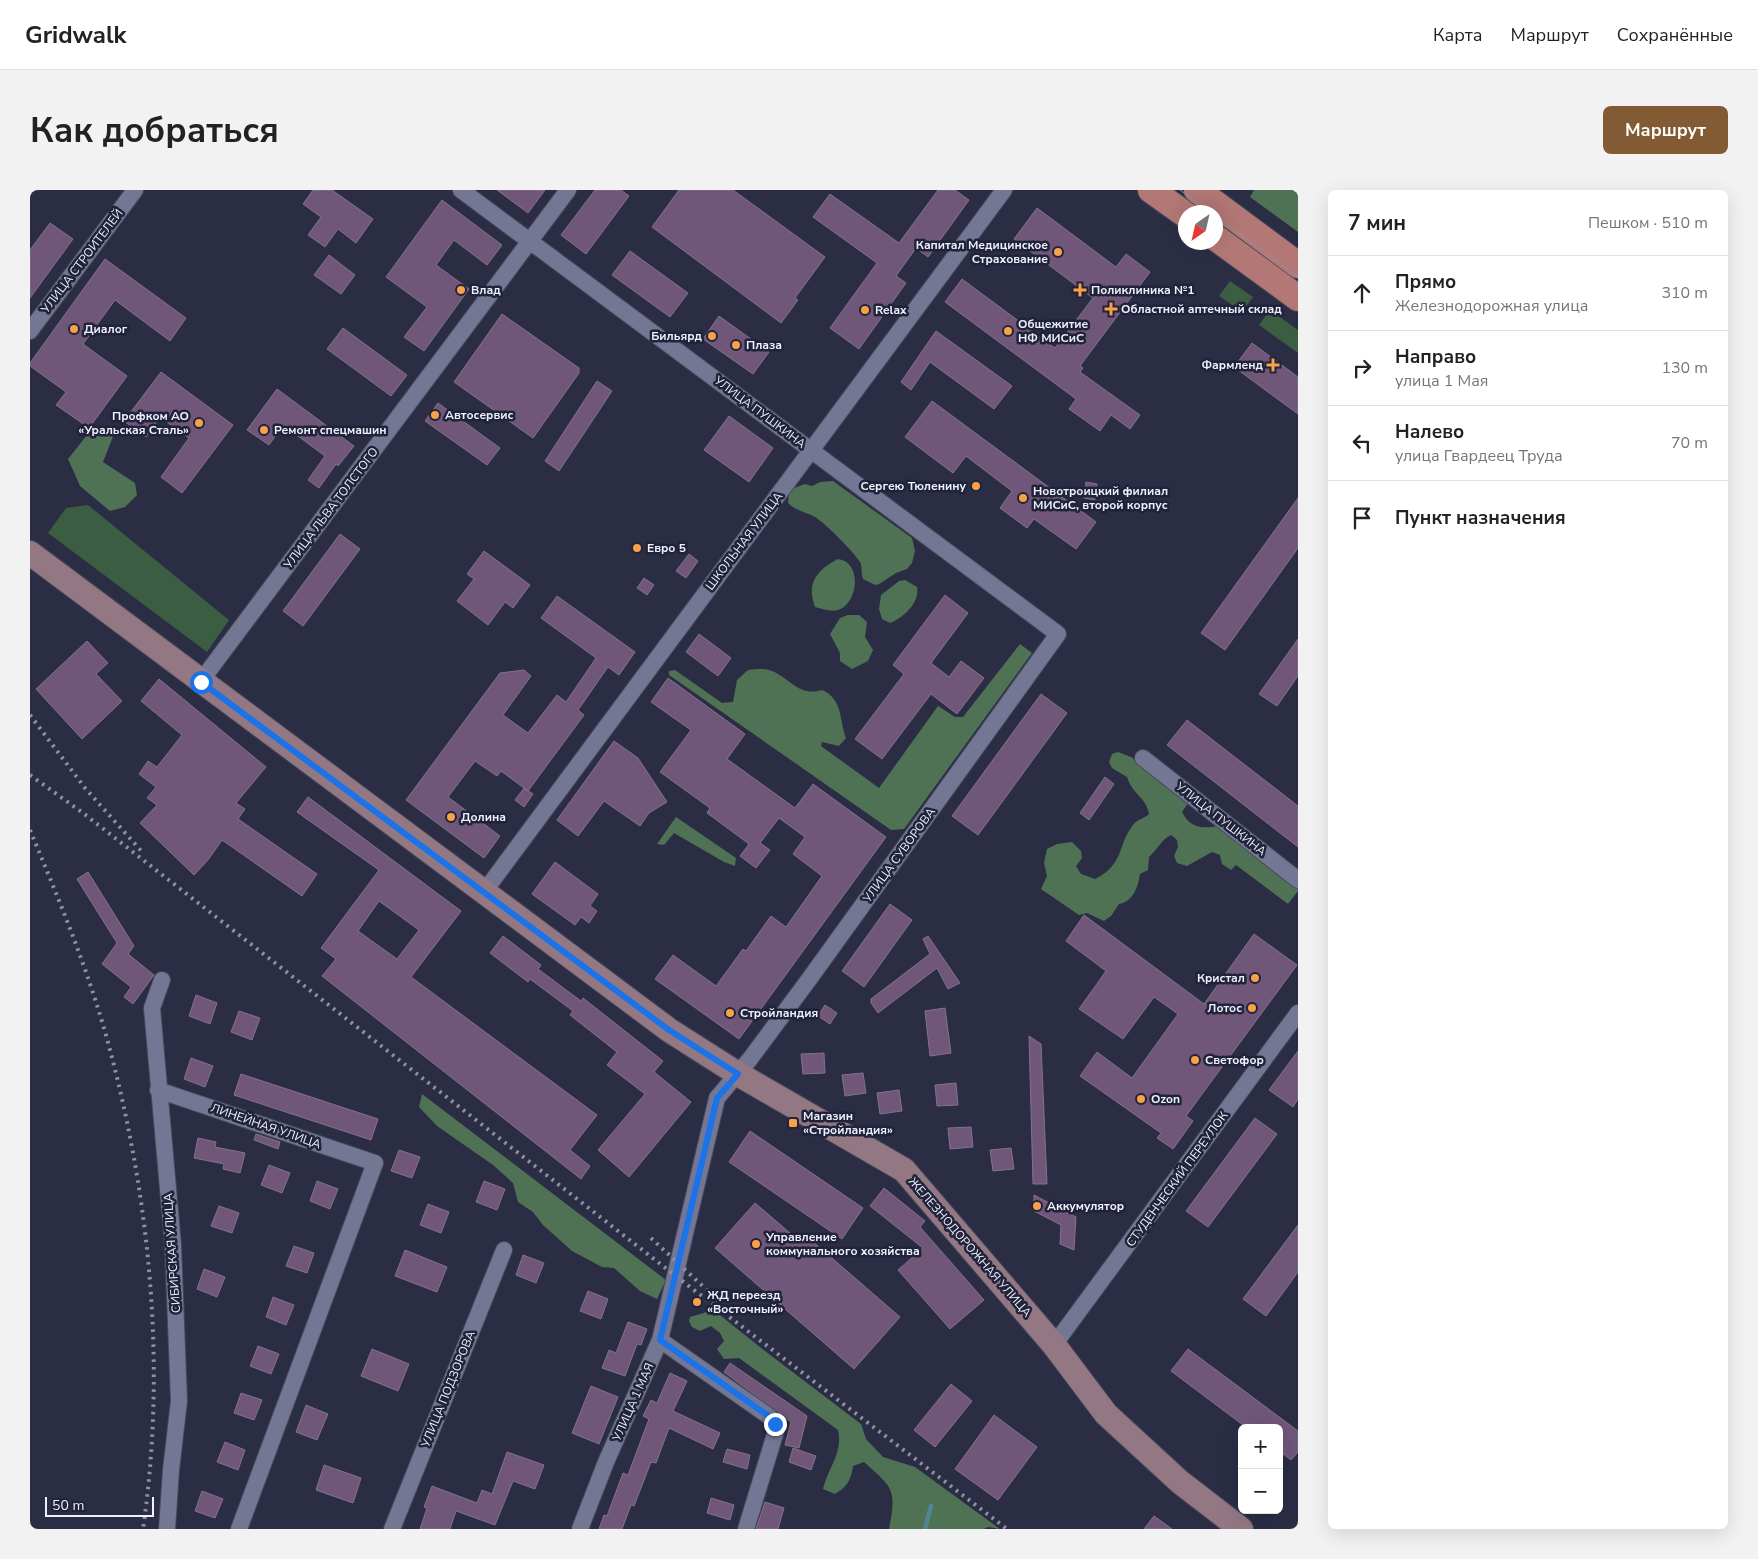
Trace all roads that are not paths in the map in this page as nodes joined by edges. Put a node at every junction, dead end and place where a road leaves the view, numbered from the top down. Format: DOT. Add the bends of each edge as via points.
graph roads {
  1 [pos="135,190"];
  2 [pos="461,190"];
  3 [pos="568,190"];
  4 [pos="1004,190"];
  5 [pos="1151,190"];
  6 [pos="1197,190"];
  7 [pos="1178,209"];
  8 [pos="530,241"];
  9 [pos="1223,243"];
  10 [pos="1298,265"];
  11 [pos="1298,298"];
  12 [pos="30,332"];
  13 [pos="811,450"];
  14 [pos="30,553"];
  15 [pos="1058,634"];
  16 [pos="201,682"];
  17 [pos="1143,758"];
  18 [pos="1298,880"];
  19 [pos="484,892"];
  20 [pos="162,980"];
  21 [pos="1298,1013"];
  22 [pos="738,1074"];
  23 [pos="158,1090"];
  24 [pos="504,1250"];
  25 [pos="660,1340"];
  26 [pos="1054,1345"];
  27 [pos="167,1529"];
  28 [pos="239,1529"];
  29 [pos="392,1529"];
  30 [pos="580,1529"];
  31 [pos="746,1529"];
  32 [pos="1241,1529"];
  1 -- 12 [label="street, УЛИЦА СТРОИТЕЛЕЙ"];
  2 -- 8 [label="street, УЛИЦА ПУШКИНА"];
  3 -- 8 [label="street, УЛИЦА ЛЬВА ТОЛСТОГО"];
  4 -- 13 [label="street, ШКОЛЬНАЯ УЛИЦА"];
  5 -- 7 [label="main road"];
  6 -- 10 [label="main road"];
  8 -- 13 [label="street, УЛИЦА ПУШКИНА"];
  8 -- 16 [label="street, УЛИЦА ЛЬВА ТОЛСТОГО"];
  9 -- 11 [label="main road"];
  13 -- 15 [label="street, УЛИЦА ПУШКИНА"];
  13 -- 19 [label="street, ШКОЛЬНАЯ УЛИЦА"];
  14 -- 16 [label="main road, ЖЕЛЕЗНОДОРОЖНАЯ УЛИЦА"];
  15 -- 22 [label="street, УЛИЦА СУВОРОВА"];
  16 -- 19 [label="main road, ЖЕЛЕЗНОДОРОЖНАЯ УЛИЦА"];
  17 -- 18 [label="street, УЛИЦА ПУШКИНА"];
  19 -- 22 [label="main road, ЖЕЛЕЗНОДОРОЖНАЯ УЛИЦА" via="669,1030"];
  20 -- 23 [label="street, СИБИРСКАЯ УЛИЦА" via="152,1008"];
  21 -- 26 [label="street, СТУДЕНЧЕСКИЙ ПЕРЕУЛОК"];
  22 -- 25 [label="street, УЛИЦА 1 МАЯ" via="717,1098"];
  22 -- 26 [label="main road, ЖЕЛЕЗНОДОРОЖНАЯ УЛИЦА" via="904,1170"];
  23 -- 27 [label="street, СИБИРСКАЯ УЛИЦА" via="173,1245 179,1401"];
  23 -- 28 [label="street, ЛИНЕЙНАЯ УЛИЦА" via="375,1162"];
  24 -- 29 [label="street, УЛИЦА ПОДЗОРОВА"];
  25 -- 30 [label="street, УЛИЦА 1 МАЯ"];
  25 -- 31 [label="street" via="770,1417 775,1424 776,1431"];
  26 -- 32 [label="main road, ЖЕЛЕЗНОДОРОЖНАЯ УЛИЦА" via="1106,1414 1180,1482"];
}
